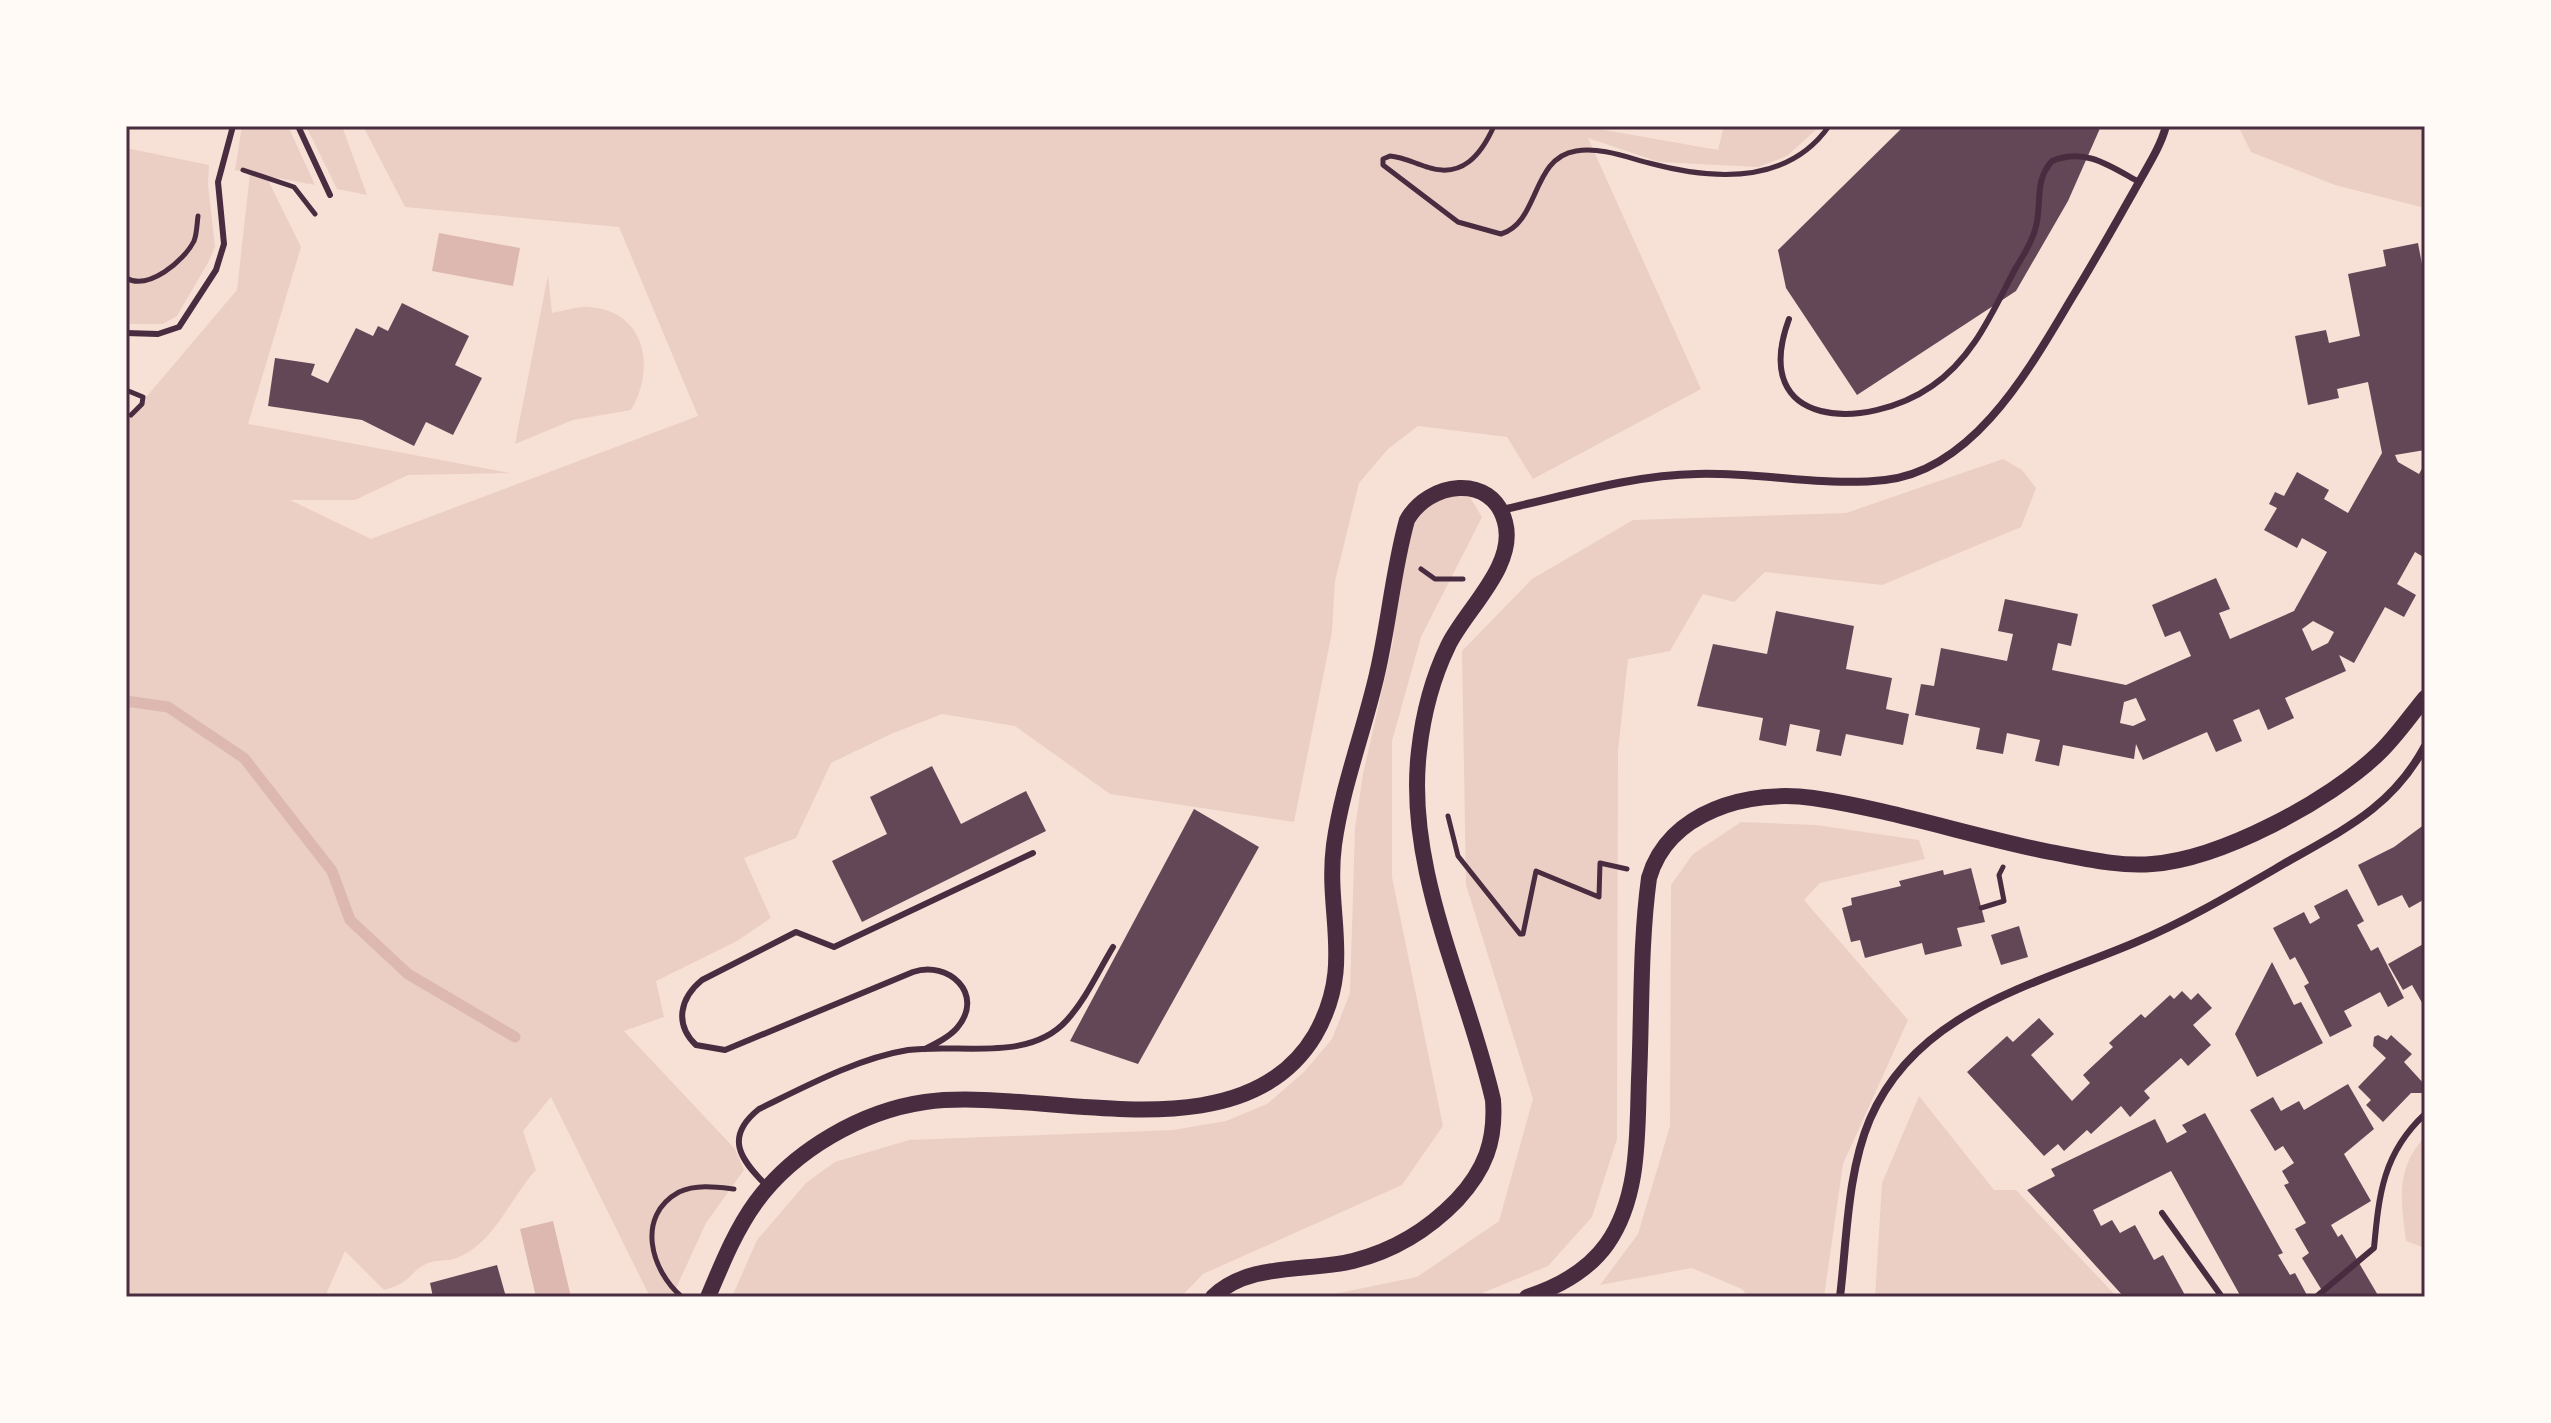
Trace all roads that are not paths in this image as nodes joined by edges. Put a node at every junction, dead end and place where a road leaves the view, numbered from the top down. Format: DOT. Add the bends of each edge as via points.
graph roads {
  1 [pos="233,126"];
  2 [pos="298,126"];
  3 [pos="2166,126"];
  4 [pos="2139,182"];
  5 [pos="330,195"];
  6 [pos="1789,319"];
  7 [pos="126,333"];
  8 [pos="1501,510"];
  9 [pos="2425,698"];
  10 [pos="2425,746"];
  11 [pos="1033,853"];
  12 [pos="1113,947"];
  13 [pos="925,1049"];
  14 [pos="2425,1114"];
  15 [pos="768,1187"];
  16 [pos="2162,1213"];
  17 [pos="708,1297"];
  18 [pos="1213,1297"];
  19 [pos="1527,1297"];
  20 [pos="1840,1297"];
  21 [pos="2222,1297"];
  22 [pos="2316,1297"];
  1 -- 7 [label="lane" via="217,196 224,244 212,278 179,327 158,334"];
  2 -- 5 [label="lane"];
  3 -- 4 [label="street"];
  4 -- 6 [label="lane" via="2090,157 2077,154 2052,161 2040,181 2032,238 1979,337 1945,376 1895,404 1838,412 1796,399 1783,383 1779,364"];
  4 -- 8 [label="street" via="2025,371 1983,423 1927,469 1862,481 1733,474 1659,477"];
  8 -- 15 [label="main road" via="1475,489 1447,488 1423,499 1407,520 1377,675 1334,846 1339,935 1335,980 1324,1018 1280,1072 1244,1093 1184,1108 951,1100 906,1105 834,1134"];
  8 -- 18 [label="main road" via="1506,526 1503,552 1437,671 1424,720 1417,783 1428,875 1493,1100 1495,1123 1487,1158 1453,1204 1396,1247 1351,1261 1249,1276"];
  9 -- 19 [label="main road" via="2378,754 2312,802 2254,835 2170,861 2134,864 2082,858 1811,797 1739,801 1697,816 1658,850 1649,878 1637,1133 1627,1202 1596,1258 1564,1282"];
  10 -- 20 [label="street" via="2397,788 2367,816 2135,943 2006,991 1920,1048 1886,1088 1863,1137"];
  11 -- 13 [label="lane" via="834,947 796,932 702,980 690,990 681,1014 696,1045 725,1050 913,972 935,968 959,980 966,1007 956,1029"];
  12 -- 13 [label="lane" via="1067,1020 1045,1037 1012,1046"];
  13 -- 15 [label="lane" via="856,1066 751,1116 739,1133 741,1156"];
  14 -- 22 [label="lane" via="2380,1183 2374,1248"];
  15 -- 17 [label="main road" via="735,1235"];
  16 -- 21 [label="lane"];
}
